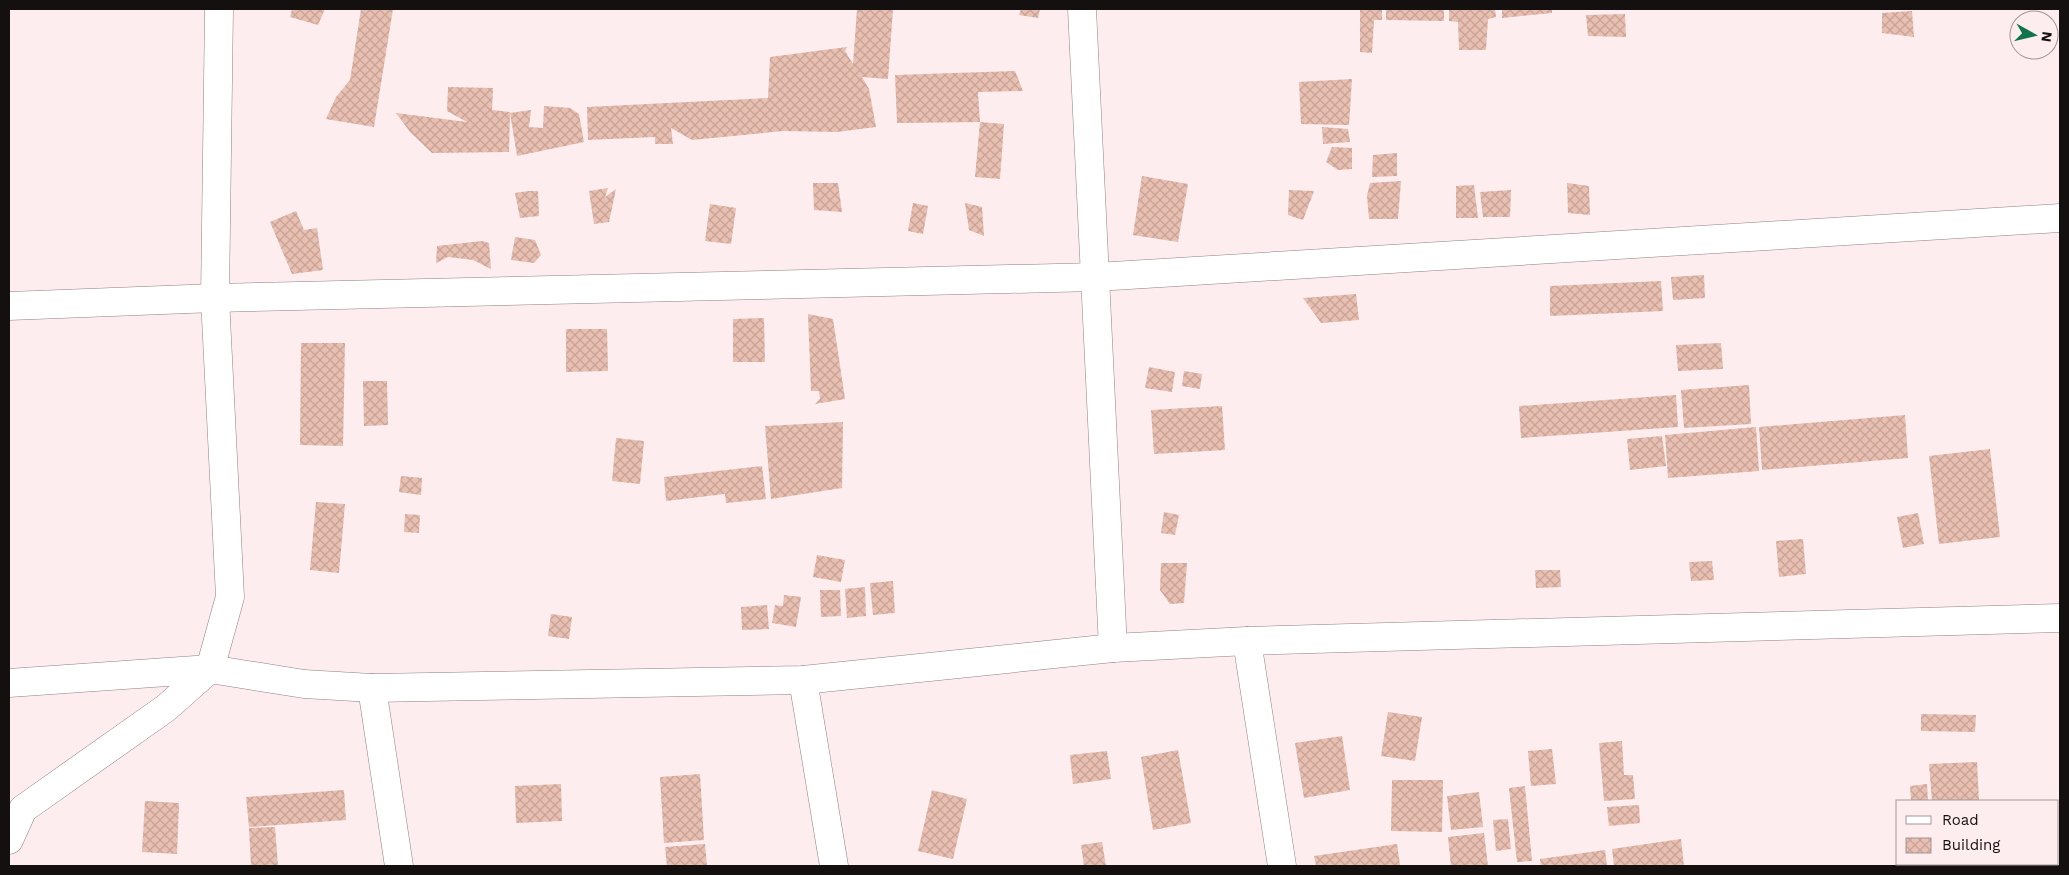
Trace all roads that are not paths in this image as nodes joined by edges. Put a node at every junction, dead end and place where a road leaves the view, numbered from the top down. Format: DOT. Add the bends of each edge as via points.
graph roads {
  1 [pos="219,9"];
  2 [pos="1082,9"];
  3 [pos="2060,218"];
  4 [pos="1096,277"];
  5 [pos="215,298"];
  6 [pos="9,306"];
  7 [pos="2060,618"];
  8 [pos="1247,641"];
  9 [pos="1113,648"];
  10 [pos="210,669"];
  11 [pos="803,680"];
  12 [pos="9,683"];
  13 [pos="372,688"];
  14 [pos="9,840"];
  15 [pos="399,866"];
  16 [pos="834,866"];
  17 [pos="1282,866"];
  1 -- 5 [label="street"];
  2 -- 4 [label="street"];
  3 -- 4 [label="street"];
  4 -- 5 [label="street"];
  4 -- 9 [label="street"];
  5 -- 6 [label="street"];
  5 -- 10 [label="street" via="230,597"];
  7 -- 8 [label="street"];
  8 -- 9 [label="street"];
  8 -- 17 [label="street"];
  9 -- 11 [label="street"];
  10 -- 12 [label="street"];
  10 -- 13 [label="street" via="304,684"];
  10 -- 14 [label="street" via="166,708 22,809"];
  11 -- 13 [label="street"];
  11 -- 16 [label="street"];
  13 -- 15 [label="street"];
}
